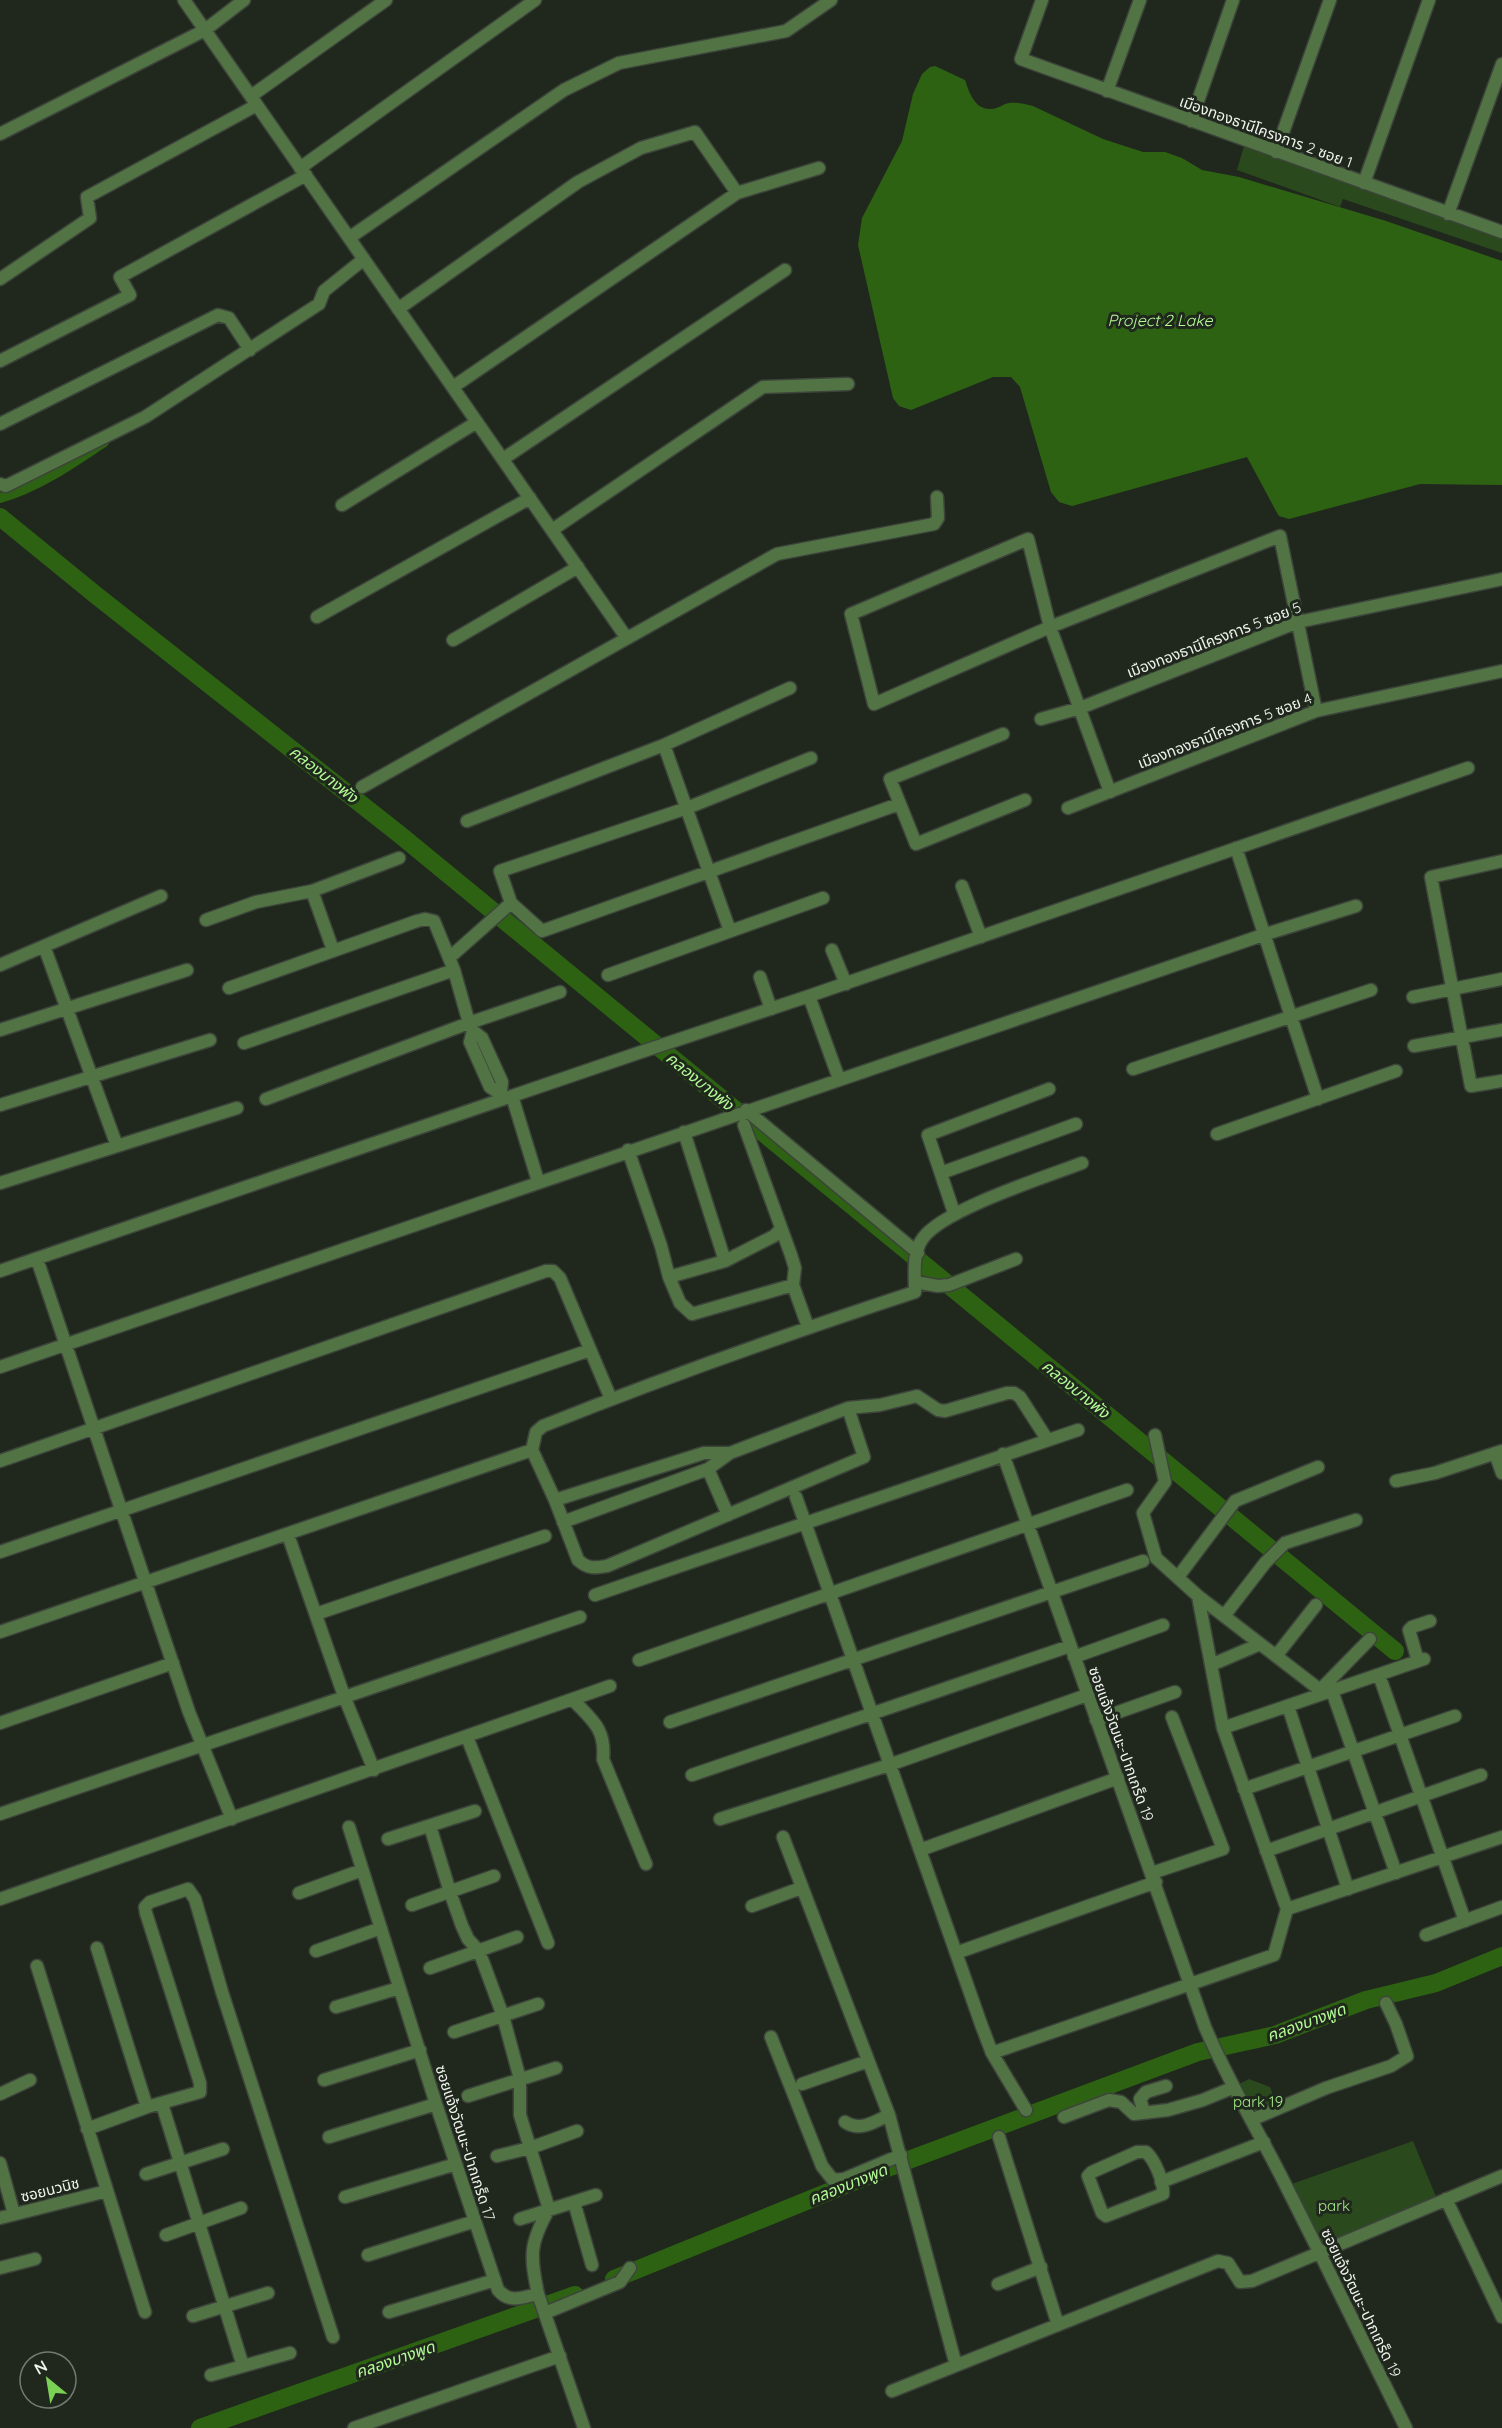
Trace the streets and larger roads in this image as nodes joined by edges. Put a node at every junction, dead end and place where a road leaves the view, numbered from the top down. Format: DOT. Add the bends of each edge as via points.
graph roads {
  1 [pos="184,0"];
  2 [pos="244,0"];
  3 [pos="386,0"];
  4 [pos="536,0"];
  5 [pos="831,0"];
  6 [pos="1042,0"];
  7 [pos="1140,0"];
  8 [pos="1233,0"];
  9 [pos="1330,0"];
  10 [pos="1429,0"];
  11 [pos="205,30"];
  12 [pos="1502,64"];
  13 [pos="1107,91"];
  14 [pos="254,101"];
  15 [pos="1191,121"];
  16 [pos="0,134"];
  17 [pos="1276,152"];
  18 [pos="819,168"];
  19 [pos="303,172"];
  20 [pos="1364,183"];
  21 [pos="737,194"];
  22 [pos="1448,214"];
  23 [pos="1502,232"];
  24 [pos="349,238"];
  25 [pos="364,259"];
  26 [pos="785,270"];
  27 [pos="0,279"];
  28 [pos="398,309"];
  29 [pos="250,350"];
  30 [pos="0,362"];
  31 [pos="848,384"];
  32 [pos="453,387"];
  33 [pos="477,422"];
  34 [pos="0,424"];
  35 [pos="503,459"];
  36 [pos="0,484"];
  37 [pos="937,497"];
  38 [pos="530,498"];
  39 [pos="342,506"];
  40 [pos="552,530"];
  41 [pos="578,567"];
  42 [pos="1502,579"];
  43 [pos="317,617"];
  44 [pos="1298,622"];
  45 [pos="1050,627"];
  46 [pos="626,637"];
  47 [pos="453,640"];
  48 [pos="1502,671"];
  49 [pos="790,688"];
  50 [pos="1080,708"];
  51 [pos="1316,711"];
  52 [pos="1041,719"];
  53 [pos="1003,734"];
  54 [pos="664,745"];
  55 [pos="811,758"];
  56 [pos="1468,768"];
  57 [pos="362,788"];
  58 [pos="1110,792"];
  59 [pos="1025,800"];
  60 [pos="899,804"];
  61 [pos="687,808"];
  62 [pos="1068,808"];
  63 [pos="466,821"];
  64 [pos="1236,849"];
  65 [pos="399,858"];
  66 [pos="1502,861"];
  67 [pos="709,873"];
  68 [pos="962,886"];
  69 [pos="312,891"];
  70 [pos="161,896"];
  71 [pos="823,898"];
  72 [pos="511,903"];
  73 [pos="1356,906"];
  74 [pos="206,920"];
  75 [pos="730,931"];
  76 [pos="1263,935"];
  77 [pos="981,937"];
  78 [pos="44,946"];
  79 [pos="333,950"];
  80 [pos="832,950"];
  81 [pos="448,958"];
  82 [pos="0,964"];
  83 [pos="187,970"];
  84 [pos="454,970"];
  85 [pos="608,975"];
  86 [pos="760,977"];
  87 [pos="1502,979"];
  88 [pos="846,984"];
  89 [pos="229,988"];
  90 [pos="1451,989"];
  91 [pos="1371,990"];
  92 [pos="560,992"];
  93 [pos="809,996"];
  94 [pos="1413,997"];
  95 [pos="771,1009"];
  96 [pos="67,1010"];
  97 [pos="1291,1015"];
  98 [pos="471,1027"];
  99 [pos="0,1030"];
  100 [pos="1502,1030"];
  101 [pos="1460,1037"];
  102 [pos="210,1040"];
  103 [pos="244,1043"];
  104 [pos="1414,1046"];
  105 [pos="1133,1069"];
  106 [pos="1396,1071"];
  107 [pos="92,1077"];
  108 [pos="838,1079"];
  109 [pos="1502,1081"];
  110 [pos="1049,1089"];
  111 [pos="503,1096"];
  112 [pos="1318,1099"];
  113 [pos="266,1100"];
  114 [pos="0,1105"];
  115 [pos="237,1108"];
  116 [pos="746,1110"];
  117 [pos="1076,1124"];
  118 [pos="744,1125"];
  119 [pos="684,1132"];
  120 [pos="1217,1134"];
  121 [pos="117,1146"];
  122 [pos="628,1150"];
  123 [pos="1082,1163"];
  124 [pos="941,1173"];
  125 [pos="538,1181"];
  126 [pos="0,1183"];
  127 [pos="954,1213"];
  128 [pos="780,1230"];
  129 [pos="918,1252"];
  130 [pos="1016,1258"];
  131 [pos="37,1259"];
  132 [pos="725,1261"];
  133 [pos="0,1271"];
  134 [pos="669,1278"];
  135 [pos="915,1282"];
  136 [pos="793,1285"];
  137 [pos="808,1327"];
  138 [pos="65,1344"];
  139 [pos="590,1350"];
  140 [pos="0,1367"];
  141 [pos="611,1399"];
  142 [pos="848,1407"];
  143 [pos="93,1429"];
  144 [pos="1078,1430"];
  145 [pos="1155,1435"];
  146 [pos="1045,1436"];
  147 [pos="532,1450"];
  148 [pos="1499,1452"];
  149 [pos="729,1453"];
  150 [pos="1003,1454"];
  151 [pos="0,1461"];
  152 [pos="1318,1467"];
  153 [pos="708,1469"];
  154 [pos="1502,1473"];
  155 [pos="1396,1481"];
  156 [pos="1127,1490"];
  157 [pos="796,1497"];
  158 [pos="555,1500"];
  159 [pos="121,1509"];
  160 [pos="728,1515"];
  161 [pos="1356,1520"];
  162 [pos="563,1522"];
  163 [pos="806,1524"];
  164 [pos="1028,1525"];
  165 [pos="288,1534"];
  166 [pos="545,1536"];
  167 [pos="0,1552"];
  168 [pos="1143,1561"];
  169 [pos="1178,1577"];
  170 [pos="147,1583"];
  171 [pos="829,1593"];
  172 [pos="1051,1593"];
  173 [pos="595,1595"];
  174 [pos="1198,1596"];
  175 [pos="1316,1605"];
  176 [pos="316,1614"];
  177 [pos="1224,1616"];
  178 [pos="580,1617"];
  179 [pos="1430,1621"];
  180 [pos="1163,1625"];
  181 [pos="0,1632"];
  182 [pos="1370,1639"];
  183 [pos="1260,1644"];
  184 [pos="1072,1651"];
  185 [pos="1276,1656"];
  186 [pos="639,1660"];
  187 [pos="853,1660"];
  188 [pos="173,1663"];
  189 [pos="1211,1665"];
  190 [pos="1379,1675"];
  191 [pos="610,1686"];
  192 [pos="1175,1692"];
  193 [pos="1326,1692"];
  194 [pos="1087,1695"];
  195 [pos="344,1696"];
  196 [pos="573,1700"];
  197 [pos="1288,1706"];
  198 [pos="871,1713"];
  199 [pos="1455,1716"];
  200 [pos="1172,1717"];
  201 [pos="1096,1720"];
  202 [pos="670,1722"];
  203 [pos="0,1723"];
  204 [pos="1223,1728"];
  205 [pos="1400,1735"];
  206 [pos="467,1737"];
  207 [pos="202,1745"];
  208 [pos="1353,1751"];
  209 [pos="889,1765"];
  210 [pos="1308,1767"];
  211 [pos="374,1770"];
  212 [pos="692,1775"];
  213 [pos="1481,1775"];
  214 [pos="1118,1778"];
  215 [pos="1244,1789"];
  216 [pos="1421,1796"];
  217 [pos="475,1811"];
  218 [pos="1375,1813"];
  219 [pos="0,1814"];
  220 [pos="232,1819"];
  221 [pos="720,1819"];
  222 [pos="430,1826"];
  223 [pos="349,1827"];
  224 [pos="1328,1829"];
  225 [pos="783,1837"];
  226 [pos="1502,1837"];
  227 [pos="388,1839"];
  228 [pos="920,1850"];
  229 [pos="1266,1851"];
  230 [pos="1442,1857"];
  231 [pos="646,1864"];
  232 [pos="362,1870"];
  233 [pos="1396,1873"];
  234 [pos="494,1876"];
  235 [pos="1154,1878"];
  236 [pos="801,1888"];
  237 [pos="1348,1889"];
  238 [pos="450,1892"];
  239 [pos="299,1893"];
  240 [pos="0,1899"];
  241 [pos="412,1905"];
  242 [pos="752,1906"];
  243 [pos="1502,1907"];
  244 [pos="1287,1909"];
  245 [pos="1465,1921"];
  246 [pos="381,1928"];
  247 [pos="1426,1935"];
  248 [pos="517,1937"];
  249 [pos="548,1942"];
  250 [pos="97,1948"];
  251 [pos="316,1951"];
  252 [pos="479,1951"];
  253 [pos="956,1953"];
  254 [pos="38,1966"];
  255 [pos="430,1968"];
  256 [pos="1192,1984"];
  257 [pos="399,1988"];
  258 [pos="1386,2003"];
  259 [pos="538,2004"];
  260 [pos="336,2007"];
  261 [pos="503,2016"];
  262 [pos="454,2032"];
  263 [pos="771,2037"];
  264 [pos="420,2050"];
  265 [pos="992,2053"];
  266 [pos="868,2061"];
  267 [pos="556,2068"];
  268 [pos="520,2079"];
  269 [pos="30,2080"];
  270 [pos="324,2080"];
  271 [pos="802,2084"];
  272 [pos="1166,2086"];
  273 [pos="1232,2088"];
  274 [pos="0,2094"];
  275 [pos="468,2096"];
  276 [pos="162,2104"];
  277 [pos="436,2104"];
  278 [pos="147,2107"];
  279 [pos="1026,2110"];
  280 [pos="1143,2112"];
  281 [pos="889,2115"];
  282 [pos="1064,2117"];
  283 [pos="1251,2120"];
  284 [pos="845,2122"];
  285 [pos="87,2129"];
  286 [pos="577,2131"];
  287 [pos="329,2137"];
  288 [pos="999,2137"];
  289 [pos="1264,2142"];
  290 [pos="530,2148"];
  291 [pos="224,2149"];
  292 [pos="497,2156"];
  293 [pos="902,2162"];
  294 [pos="0,2163"];
  295 [pos="180,2163"];
  296 [pos="456,2164"];
  297 [pos="146,2174"];
  298 [pos="1502,2176"];
  299 [pos="1161,2182"];
  300 [pos="106,2191"];
  301 [pos="596,2195"];
  302 [pos="345,2197"];
  303 [pos="1446,2199"];
  304 [pos="574,2202"];
  305 [pos="241,2208"];
  306 [pos="549,2209"];
  307 [pos="14,2214"];
  308 [pos="0,2218"];
  309 [pos="520,2219"];
  310 [pos="475,2221"];
  311 [pos="199,2224"];
  312 [pos="166,2235"];
  313 [pos="1319,2251"];
  314 [pos="368,2255"];
  315 [pos="35,2259"];
  316 [pos="591,2265"];
  317 [pos="1041,2266"];
  318 [pos="0,2268"];
  319 [pos="630,2268"];
  320 [pos="495,2280"];
  321 [pos="998,2284"];
  322 [pos="268,2293"];
  323 [pos="542,2305"];
  324 [pos="225,2307"];
  325 [pos="145,2312"];
  326 [pos="389,2312"];
  327 [pos="193,2316"];
  328 [pos="1502,2317"];
  329 [pos="1058,2325"];
  330 [pos="333,2337"];
  331 [pos="290,2353"];
  332 [pos="560,2356"];
  333 [pos="958,2364"];
  334 [pos="243,2366"];
  335 [pos="211,2375"];
  336 [pos="892,2391"];
  337 [pos="354,2428"];
  338 [pos="584,2428"];
  339 [pos="1406,2428"];
  1 -- 11 [label="street"];
  2 -- 11 [label="street"];
  3 -- 14 [label="street"];
  4 -- 19 [label="street"];
  5 -- 24 [label="street" via="786,31 619,63 564,90"];
  6 -- 13 [label="street, เมืองทองธานีโครงการ 2 ซอย 1" via="1022,59"];
  7 -- 13 [label="street"];
  8 -- 15 [label="street"];
  9 -- 17 [label="street"];
  10 -- 20 [label="street"];
  11 -- 14 [label="street"];
  11 -- 16 [label="street"];
  12 -- 22 [label="street"];
  13 -- 15 [label="street, เมืองทองธานีโครงการ 2 ซอย 1"];
  14 -- 19 [label="street"];
  14 -- 27 [label="street" via="87,197 90,218"];
  15 -- 17 [label="street, เมืองทองธานีโครงการ 2 ซอย 1"];
  17 -- 20 [label="street, เมืองทองธานีโครงการ 2 ซอย 1"];
  18 -- 21 [label="street"];
  19 -- 24 [label="street"];
  19 -- 30 [label="street" via="120,277 130,295"];
  20 -- 22 [label="street, เมืองทองธานีโครงการ 2 ซอย 1"];
  21 -- 28 [label="street" via="694,132 641,148 578,182"];
  21 -- 32 [label="street"];
  22 -- 23 [label="street, เมืองทองธานีโครงการ 2 ซอย 1"];
  24 -- 25 [label="street"];
  25 -- 28 [label="street"];
  25 -- 29 [label="street" via="324,291 319,304"];
  26 -- 35 [label="street"];
  28 -- 32 [label="street"];
  29 -- 34 [label="street" via="229,318 218,315"];
  29 -- 36 [label="street" via="145,417 6,486"];
  31 -- 40 [label="street" via="763,387"];
  32 -- 33 [label="street"];
  33 -- 35 [label="street"];
  33 -- 39 [label="street"];
  35 -- 38 [label="street"];
  37 -- 46 [label="street" via="938,518 934,524 777,554"];
  38 -- 40 [label="street"];
  38 -- 43 [label="street"];
  40 -- 41 [label="street"];
  41 -- 46 [label="street"];
  41 -- 47 [label="street"];
  42 -- 44 [label="street, เมืองทองธานีโครงการ 5 ซอย 5"];
  44 -- 45 [label="street" via="1280,536"];
  44 -- 50 [label="street, เมืองทองธานีโครงการ 5 ซอย 5"];
  44 -- 51 [label="street"];
  45 -- 45 [label="street" via="1028,539 851,614 874,704"];
  45 -- 50 [label="street"];
  46 -- 57 [label="street"];
  48 -- 51 [label="street, เมืองทองธานีโครงการ 5 ซอย 4"];
  49 -- 54 [label="street"];
  50 -- 52 [label="street, เมืองทองธานีโครงการ 5 ซอย 5"];
  50 -- 58 [label="street"];
  51 -- 58 [label="street, เมืองทองธานีโครงการ 5 ซอย 4"];
  53 -- 60 [label="street" via="890,779"];
  54 -- 61 [label="street"];
  54 -- 63 [label="street"];
  55 -- 61 [label="street"];
  56 -- 64 [label="street"];
  58 -- 62 [label="street, เมืองทองธานีโครงการ 5 ซอย 4"];
  59 -- 60 [label="street" via="916,844"];
  60 -- 67 [label="street"];
  61 -- 67 [label="street"];
  61 -- 72 [label="street" via="500,872"];
  64 -- 76 [label="street"];
  64 -- 77 [label="street"];
  65 -- 69 [label="street"];
  66 -- 90 [label="street" via="1431,877"];
  67 -- 72 [label="street" via="542,931"];
  67 -- 75 [label="street"];
  68 -- 77 [label="street"];
  69 -- 74 [label="street" via="256,902"];
  69 -- 79 [label="street"];
  70 -- 78 [label="street"];
  71 -- 75 [label="street"];
  72 -- 81 [label="street"];
  73 -- 76 [label="street"];
  75 -- 85 [label="street"];
  76 -- 97 [label="street"];
  76 -- 108 [label="street"];
  77 -- 88 [label="street"];
  78 -- 82 [label="street"];
  78 -- 96 [label="street"];
  79 -- 81 [label="street" via="425,919 434,921"];
  79 -- 89 [label="street"];
  80 -- 88 [label="street"];
  81 -- 84 [label="street"];
  83 -- 96 [label="street"];
  84 -- 98 [label="street"];
  84 -- 103 [label="street"];
  86 -- 95 [label="street"];
  87 -- 90 [label="street"];
  88 -- 93 [label="street"];
  90 -- 94 [label="street"];
  90 -- 101 [label="street"];
  91 -- 97 [label="street"];
  92 -- 98 [label="street"];
  93 -- 95 [label="street"];
  93 -- 108 [label="street"];
  95 -- 111 [label="street"];
  96 -- 99 [label="street"];
  96 -- 107 [label="street"];
  97 -- 105 [label="street"];
  97 -- 112 [label="street"];
  98 -- 111 [label="street" via="482,1038 502,1082"];
  98 -- 113 [label="street"];
  100 -- 101 [label="street"];
  101 -- 104 [label="street"];
  101 -- 109 [label="street" via="1471,1086"];
  102 -- 107 [label="street"];
  106 -- 112 [label="street"];
  107 -- 114 [label="street"];
  107 -- 121 [label="street"];
  108 -- 116 [label="street"];
  110 -- 124 [label="street" via="928,1135"];
  111 -- 125 [label="street"];
  111 -- 131 [label="street"];
  112 -- 120 [label="street"];
  115 -- 121 [label="street"];
  116 -- 119 [label="street"];
  116 -- 129 [label="street"];
  117 -- 124 [label="street"];
  118 -- 128 [label="street"];
  119 -- 122 [label="street"];
  119 -- 132 [label="street"];
  121 -- 126 [label="street"];
  122 -- 125 [label="street"];
  122 -- 134 [label="street"];
  123 -- 127 [label="street"];
  124 -- 127 [label="street"];
  125 -- 138 [label="street"];
  127 -- 129 [label="street" via="923,1238"];
  128 -- 132 [label="street"];
  128 -- 136 [label="street" via="795,1268"];
  129 -- 135 [label="street"];
  130 -- 135 [label="street" via="952,1284"];
  131 -- 133 [label="street"];
  131 -- 138 [label="street"];
  132 -- 134 [label="street"];
  134 -- 136 [label="street" via="680,1303 692,1314"];
  135 -- 137 [label="street" via="915,1292"];
  136 -- 137 [label="street"];
  137 -- 141 [label="street"];
  138 -- 140 [label="street"];
  138 -- 143 [label="street"];
  139 -- 141 [label="street"];
  139 -- 143 [label="street" via="560,1278 553,1271 546,1271"];
  139 -- 159 [label="street"];
  141 -- 147 [label="street" via="543,1426 536,1432"];
  142 -- 146 [label="street" via="880,1405 917,1396 945,1411 1014,1393"];
  142 -- 149 [label="street"];
  142 -- 160 [label="street" via="864,1457"];
  143 -- 151 [label="street"];
  143 -- 159 [label="street"];
  144 -- 150 [label="street"];
  145 -- 169 [label="street" via="1165,1482 1143,1513 1156,1558"];
  147 -- 158 [label="street"];
  147 -- 165 [label="street"];
  148 -- 154 [label="street"];
  148 -- 155 [label="street"];
  149 -- 153 [label="street"];
  149 -- 158 [label="street" via="704,1452"];
  150 -- 163 [label="street"];
  150 -- 164 [label="street, ซอยแจ้งวัฒนะ-ปากเกร็ด 19"];
  152 -- 169 [label="street" via="1235,1501"];
  153 -- 160 [label="street"];
  153 -- 162 [label="street"];
  156 -- 164 [label="street"];
  157 -- 163 [label="street"];
  158 -- 162 [label="street"];
  159 -- 167 [label="street"];
  159 -- 170 [label="street"];
  160 -- 162 [label="street" via="594,1568 578,1560"];
  161 -- 177 [label="street" via="1285,1543 1264,1563"];
  163 -- 171 [label="street"];
  163 -- 173 [label="street"];
  164 -- 171 [label="street"];
  164 -- 172 [label="street, ซอยแจ้งวัฒนะ-ปากเกร็ด 19"];
  165 -- 170 [label="street"];
  165 -- 176 [label="street"];
  166 -- 176 [label="street"];
  168 -- 172 [label="street"];
  169 -- 174 [label="street"];
  170 -- 181 [label="street"];
  170 -- 188 [label="street"];
  171 -- 186 [label="street"];
  171 -- 187 [label="street"];
  172 -- 184 [label="street, ซอยแจ้งวัฒนะ-ปากเกร็ด 19"];
  172 -- 187 [label="street"];
  174 -- 177 [label="street"];
  174 -- 189 [label="street"];
  175 -- 185 [label="street"];
  176 -- 195 [label="street"];
  177 -- 183 [label="street"];
  178 -- 195 [label="street"];
  179 -- 190 [label="street" via="1409,1630 1421,1660"];
  180 -- 184 [label="street"];
  182 -- 193 [label="street"];
  183 -- 185 [label="street"];
  183 -- 189 [label="street"];
  184 -- 194 [label="street, ซอยแจ้งวัฒนะ-ปากเกร็ด 19"];
  184 -- 198 [label="street"];
  185 -- 193 [label="street"];
  187 -- 198 [label="street"];
  187 -- 202 [label="street"];
  188 -- 203 [label="street"];
  188 -- 207 [label="street"];
  189 -- 204 [label="street"];
  190 -- 193 [label="street"];
  190 -- 205 [label="street"];
  191 -- 196 [label="street"];
  192 -- 201 [label="street"];
  193 -- 197 [label="street"];
  193 -- 208 [label="street"];
  194 -- 201 [label="street, ซอยแจ้งวัฒนะ-ปากเกร็ด 19"];
  194 -- 209 [label="street"];
  195 -- 207 [label="street"];
  195 -- 211 [label="street"];
  196 -- 206 [label="street"];
  196 -- 231 [label="street" via="599,1728 604,1742 603,1759"];
  197 -- 204 [label="street"];
  197 -- 210 [label="street"];
  198 -- 209 [label="street"];
  198 -- 212 [label="street"];
  199 -- 205 [label="street"];
  200 -- 235 [label="street" via="1223,1849"];
  201 -- 214 [label="street, ซอยแจ้งวัฒนะ-ปากเกร็ด 19"];
  204 -- 215 [label="street"];
  205 -- 208 [label="street"];
  205 -- 216 [label="street"];
  206 -- 211 [label="street"];
  206 -- 249 [label="street"];
  207 -- 219 [label="street"];
  207 -- 220 [label="street"];
  208 -- 210 [label="street"];
  208 -- 218 [label="street"];
  209 -- 221 [label="street"];
  209 -- 228 [label="street"];
  210 -- 215 [label="street"];
  210 -- 224 [label="street"];
  211 -- 220 [label="street"];
  213 -- 216 [label="street"];
  214 -- 228 [label="street"];
  214 -- 235 [label="street, ซอยแจ้งวัฒนะ-ปากเกร็ด 19"];
  215 -- 229 [label="street"];
  216 -- 218 [label="street"];
  216 -- 230 [label="street"];
  217 -- 222 [label="street"];
  218 -- 224 [label="street"];
  218 -- 233 [label="street"];
  220 -- 240 [label="street"];
  222 -- 227 [label="street"];
  222 -- 238 [label="street"];
  223 -- 232 [label="street, ซอยแจ้งวัฒนะ-ปากเกร็ด 17"];
  224 -- 229 [label="street"];
  224 -- 237 [label="street"];
  225 -- 236 [label="street"];
  226 -- 230 [label="street"];
  228 -- 253 [label="street"];
  229 -- 244 [label="street"];
  230 -- 233 [label="street"];
  230 -- 245 [label="street"];
  232 -- 239 [label="street"];
  232 -- 246 [label="street, ซอยแจ้งวัฒนะ-ปากเกร็ด 17"];
  233 -- 237 [label="street"];
  234 -- 238 [label="street"];
  235 -- 253 [label="street"];
  235 -- 256 [label="street, ซอยแจ้งวัฒนะ-ปากเกร็ด 19"];
  236 -- 242 [label="street"];
  236 -- 266 [label="street"];
  237 -- 244 [label="street"];
  238 -- 241 [label="street"];
  238 -- 252 [label="street" via="468,1939"];
  243 -- 245 [label="street"];
  244 -- 256 [label="street" via="1274,1954"];
  245 -- 247 [label="street"];
  246 -- 251 [label="street"];
  246 -- 257 [label="street, ซอยแจ้งวัฒนะ-ปากเกร็ด 17"];
  248 -- 252 [label="street"];
  250 -- 278 [label="street"];
  252 -- 255 [label="street"];
  252 -- 261 [label="street"];
  253 -- 265 [label="street"];
  254 -- 285 [label="street"];
  256 -- 265 [label="street"];
  256 -- 273 [label="street, ซอยแจ้งวัฒนะ-ปากเกร็ด 19" via="1205,2027"];
  257 -- 260 [label="street"];
  257 -- 264 [label="street, ซอยแจ้งวัฒนะ-ปากเกร็ด 17"];
  258 -- 283 [label="street" via="1407,2056 1391,2066"];
  259 -- 261 [label="street"];
  261 -- 262 [label="street"];
  261 -- 268 [label="street"];
  263 -- 293 [label="street" via="829,2178 844,2179"];
  264 -- 270 [label="street"];
  264 -- 277 [label="street, ซอยแจ้งวัฒนะ-ปากเกร็ด 17"];
  265 -- 279 [label="street"];
  266 -- 271 [label="street"];
  266 -- 281 [label="street"];
  267 -- 268 [label="street"];
  268 -- 275 [label="street"];
  268 -- 290 [label="street" via="520,2115"];
  269 -- 274 [label="street"];
  272 -- 280 [label="street" via="1146,2092 1140,2099"];
  273 -- 280 [label="street" via="1168,2110"];
  273 -- 283 [label="street, ซอยแจ้งวัฒนะ-ปากเกร็ด 19"];
  276 -- 278 [label="street"];
  276 -- 295 [label="street"];
  276 -- 330 [label="street" via="200,2092 146,1907 183,1889 195,1899"];
  277 -- 287 [label="street"];
  277 -- 296 [label="street, ซอยแจ้งวัฒนะ-ปากเกร็ด 17"];
  278 -- 285 [label="street"];
  280 -- 282 [label="street" via="1134,2114 1121,2102 1108,2100"];
  281 -- 284 [label="street" via="863,2126"];
  281 -- 293 [label="street"];
  283 -- 289 [label="street, ซอยแจ้งวัฒนะ-ปากเกร็ด 19"];
  285 -- 300 [label="street"];
  286 -- 290 [label="street"];
  288 -- 317 [label="street"];
  289 -- 299 [label="street"];
  289 -- 313 [label="street, ซอยแจ้งวัฒนะ-ปากเกร็ด 19"];
  290 -- 292 [label="street"];
  290 -- 306 [label="street"];
  291 -- 295 [label="street"];
  293 -- 333 [label="street"];
  294 -- 307 [label="street"];
  295 -- 297 [label="street"];
  295 -- 311 [label="street"];
  296 -- 302 [label="street"];
  296 -- 310 [label="street, ซอยแจ้งวัฒนะ-ปากเกร็ด 17"];
  298 -- 303 [label="street"];
  299 -- 299 [label="street" via="1163,2194 1106,2216 1088,2176 1142,2151 1151,2157"];
  300 -- 307 [label="street, ซอยนวนิช"];
  300 -- 325 [label="street"];
  301 -- 304 [label="street"];
  303 -- 313 [label="street"];
  303 -- 328 [label="street"];
  304 -- 306 [label="street"];
  304 -- 316 [label="street"];
  305 -- 311 [label="street"];
  306 -- 309 [label="street"];
  306 -- 323 [label="street" via="535,2233 533,2250 532,2264"];
  307 -- 308 [label="street, ซอยนวนิช"];
  310 -- 314 [label="street"];
  310 -- 320 [label="street, ซอยแจ้งวัฒนะ-ปากเกร็ด 17"];
  311 -- 312 [label="street"];
  311 -- 324 [label="street"];
  313 -- 329 [label="street" via="1244,2283 1228,2263 1218,2261"];
  313 -- 339 [label="street, ซอยแจ้งวัฒนะ-ปากเกร็ด 19" via="1373,2374"];
  315 -- 318 [label="street"];
  317 -- 321 [label="street"];
  317 -- 329 [label="street"];
  319 -- 323 [label="street" via="620,2282"];
  320 -- 323 [label="street, ซอยแจ้งวัฒนะ-ปากเกร็ด 17" via="504,2298"];
  320 -- 326 [label="street"];
  322 -- 324 [label="street"];
  323 -- 332 [label="street"];
  324 -- 327 [label="street"];
  324 -- 334 [label="street"];
  329 -- 333 [label="street"];
  331 -- 334 [label="street"];
  332 -- 337 [label="street"];
  332 -- 338 [label="street"];
  333 -- 336 [label="street"];
  334 -- 335 [label="street"];
}
